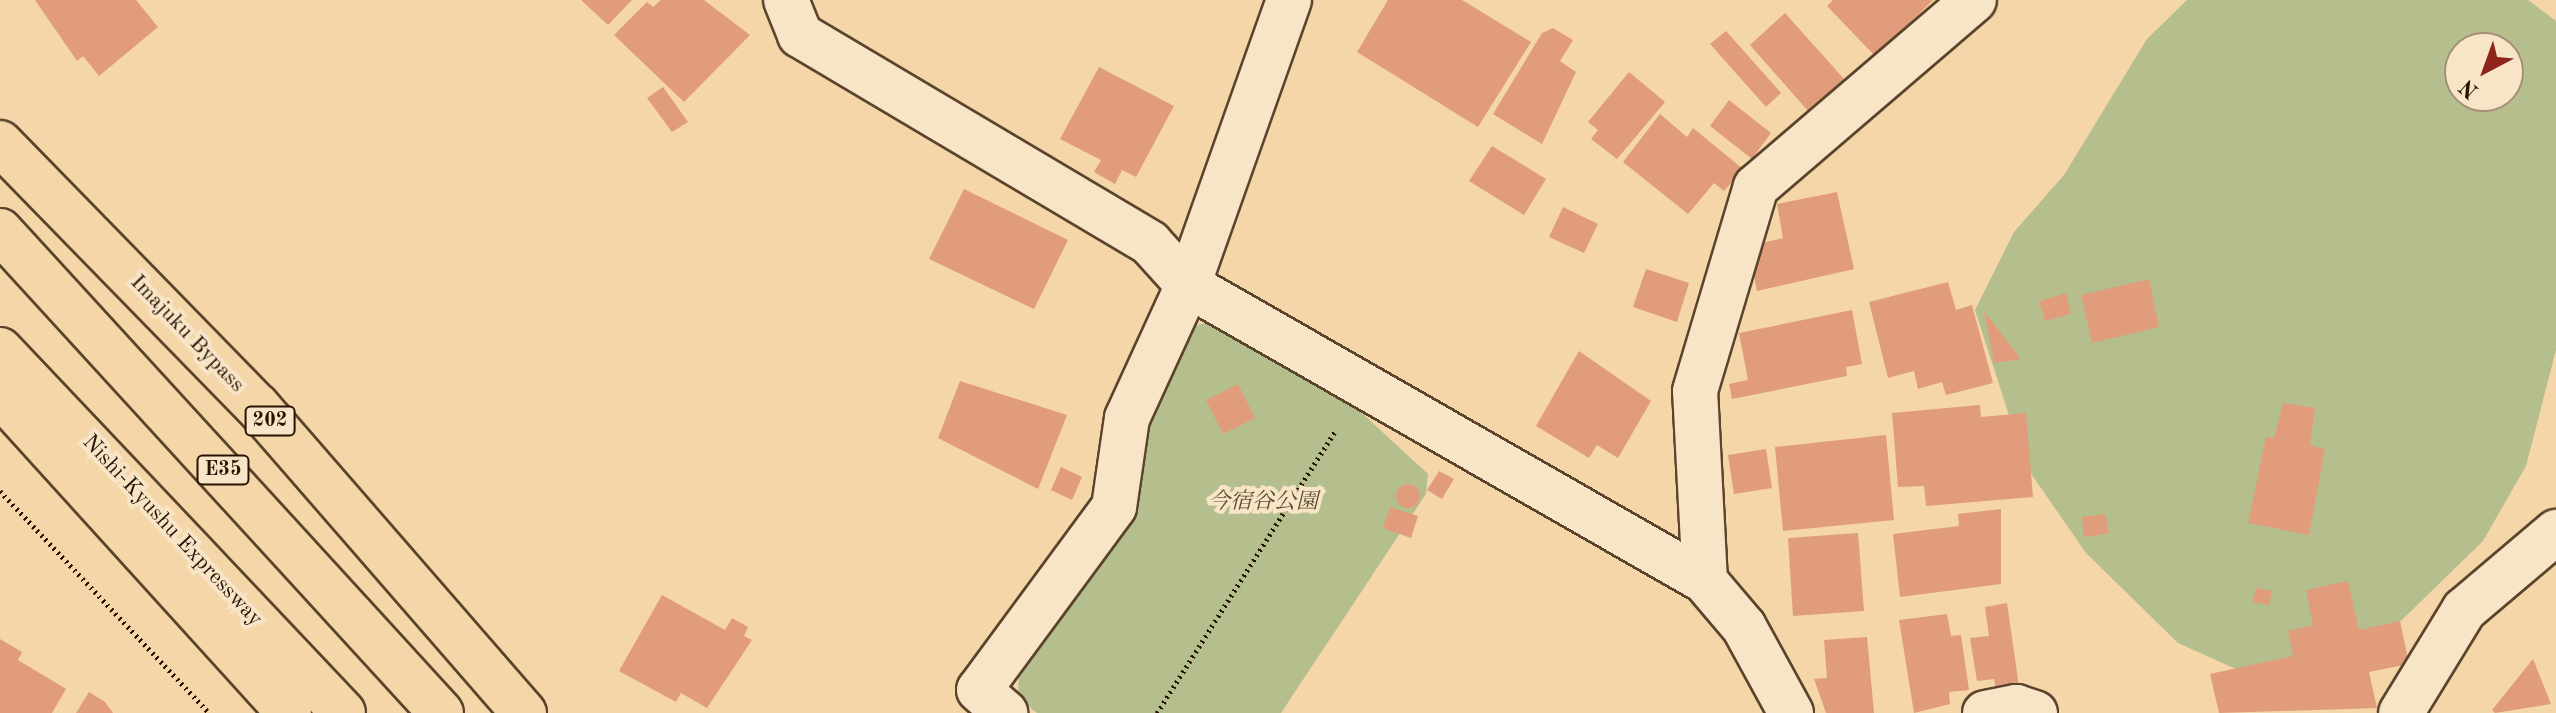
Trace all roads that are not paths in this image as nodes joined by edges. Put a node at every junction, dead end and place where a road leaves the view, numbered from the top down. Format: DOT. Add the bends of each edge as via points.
graph roads {
  1 [pos="786,0"];
  2 [pos="1289,0"];
  3 [pos="1974,0"];
  4 [pos="0,143"];
  5 [pos="0,231"];
  6 [pos="1188,285"];
  7 [pos="0,350"];
  8 [pos="0,394"];
  9 [pos="2556,532"];
  10 [pos="1705,581"];
  11 [pos="289,713"];
  12 [pos="343,713"];
  13 [pos="441,713"];
  14 [pos="524,713"];
  15 [pos="1005,713"];
  16 [pos="1791,713"];
  17 [pos="1985,713"];
  18 [pos="2035,713"];
  19 [pos="2401,713"];
  1 -- 6 [label="street" via="800,35 1150,243"];
  2 -- 6 [label="street"];
  3 -- 10 [label="street" via="1756,187 1695,391"];
  4 -- 14 [label="highway, Imajuku Bypass / 202" via="257,406"];
  5 -- 13 [label="highway, E35"];
  6 -- 10 [label="street"];
  6 -- 15 [label="street" via="1127,418 1114,507 979,690"];
  7 -- 12 [label="highway, Nishi-Kyushu Expressway"];
  8 -- 11 [label="highway"];
  9 -- 19 [label="street" via="2464,610"];
  10 -- 16 [label="street" via="1744,627"];
  17 -- 18 [label="street" via="2016,707"];
}
